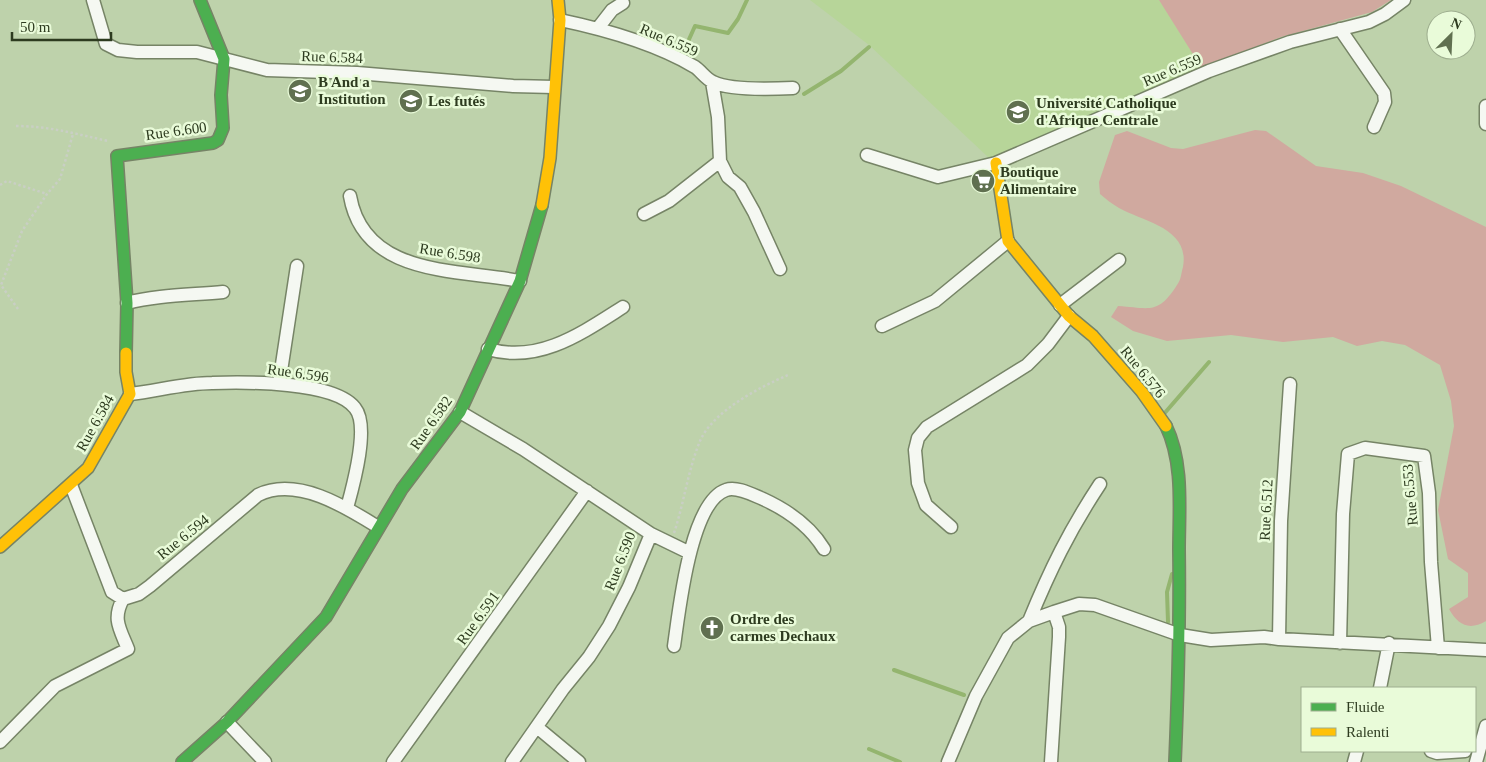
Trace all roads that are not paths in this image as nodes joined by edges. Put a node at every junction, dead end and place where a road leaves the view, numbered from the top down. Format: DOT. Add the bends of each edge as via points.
graph roads {
  1 [pos="93,0"];
  2 [pos="200,0"];
  3 [pos="558,0"];
  4 [pos="1404,0"];
  5 [pos="623,3"];
  6 [pos="560,20"];
  7 [pos="598,28"];
  8 [pos="1340,29"];
  9 [pos="224,59"];
  10 [pos="712,82"];
  11 [pos="554,87"];
  12 [pos="793,88"];
  13 [pos="1486,106"];
  14 [pos="1486,124"];
  15 [pos="1374,127"];
  16 [pos="867,155"];
  17 [pos="117,156"];
  18 [pos="720,161"];
  19 [pos="996,163"];
  20 [pos="350,196"];
  21 [pos="644,214"];
  22 [pos="1008,242"];
  23 [pos="1119,260"];
  24 [pos="297,266"];
  25 [pos="780,270"];
  26 [pos="520,281"];
  27 [pos="223,292"];
  28 [pos="127,304"];
  29 [pos="1060,305"];
  30 [pos="623,307"];
  31 [pos="1069,316"];
  32 [pos="882,326"];
  33 [pos="488,349"];
  34 [pos="279,384"];
  35 [pos="1290,384"];
  36 [pos="130,394"];
  37 [pos="460,412"];
  38 [pos="1100,484"];
  39 [pos="71,485"];
  40 [pos="587,491"];
  41 [pos="347,508"];
  42 [pos="378,527"];
  43 [pos="952,527"];
  44 [pos="650,534"];
  45 [pos="0,547"];
  46 [pos="824,549"];
  47 [pos="688,552"];
  48 [pos="123,599"];
  49 [pos="1054,612"];
  50 [pos="1029,621"];
  51 [pos="1180,635"];
  52 [pos="1279,639"];
  53 [pos="1340,643"];
  54 [pos="1389,643"];
  55 [pos="674,646"];
  56 [pos="1438,648"];
  57 [pos="1486,650"];
  58 [pos="1380,687"];
  59 [pos="227,722"];
  60 [pos="1486,726"];
  61 [pos="538,728"];
  62 [pos="0,742"];
  63 [pos="1477,747"];
  64 [pos="1434,752"];
  65 [pos="1452,752"];
  66 [pos="182,762"];
  67 [pos="264,762"];
  68 [pos="393,762"];
  69 [pos="512,762"];
  70 [pos="579,762"];
  71 [pos="948,762"];
  72 [pos="1051,762"];
  73 [pos="1174,762"];
  74 [pos="1476,762"];
  1 -- 9 [label="street, Rue 6.584" via="106,44 112,48 137,52 197,52"];
  2 -- 9 [label="street"];
  3 -- 6 [label="street, Rue 6.582"];
  4 -- 8 [label="street, Rue 6.559" via="1369,22"];
  5 -- 7 [label="street" via="612,10"];
  6 -- 7 [label="street, Rue 6.559"];
  6 -- 11 [label="street, Rue 6.582"];
  7 -- 10 [label="street, Rue 6.559" via="689,64"];
  8 -- 15 [label="street" via="1384,93 1384,102"];
  8 -- 19 [label="street, Rue 6.559" via="1290,42 1209,71"];
  9 -- 11 [label="street, Rue 6.584" via="267,70"];
  9 -- 17 [label="street, Rue 6.600" via="223,128 218,140"];
  10 -- 12 [label="street, Rue 6.559" via="740,87"];
  10 -- 18 [label="street"];
  11 -- 26 [label="street, Rue 6.582" via="546,191"];
  13 -- 14 [label="street"];
  16 -- 19 [label="street, Rue 6.559" via="938,176"];
  17 -- 28 [label="street, Rue 6.584"];
  18 -- 21 [label="street" via="669,201"];
  18 -- 25 [label="street" via="754,212"];
  19 -- 22 [label="street"];
  20 -- 26 [label="street, Rue 6.598" via="363,231 406,262 426,268"];
  22 -- 29 [label="street, Rue 6.576"];
  22 -- 32 [label="street" via="935,301"];
  23 -- 29 [label="street"];
  24 -- 34 [label="street"];
  26 -- 33 [label="street, Rue 6.582"];
  27 -- 28 [label="street" via="146,298"];
  28 -- 36 [label="street, Rue 6.584" via="126,372"];
  29 -- 31 [label="street, Rue 6.576"];
  30 -- 33 [label="street" via="585,332 546,349 522,354"];
  31 -- 43 [label="street" via="1027,365 934,423 918,438 915,462 923,498 926,505"];
  31 -- 51 [label="street, Rue 6.576" via="1094,336 1142,392 1167,428 1176,459 1179,491"];
  33 -- 37 [label="street, Rue 6.582"];
  34 -- 36 [label="street, Rue 6.596" via="212,383"];
  34 -- 41 [label="street, Rue 6.596" via="323,390 344,398 356,408 361,425 359,451"];
  35 -- 52 [label="street, Rue 6.512" via="1281,521"];
  36 -- 39 [label="street, Rue 6.584" via="88,468"];
  37 -- 40 [label="street, Rue 6.590"];
  37 -- 42 [label="street, Rue 6.582" via="402,489"];
  38 -- 50 [label="street" via="1053,563"];
  39 -- 45 [label="street, Rue 6.584"];
  39 -- 48 [label="street" via="112,592"];
  40 -- 44 [label="street, Rue 6.590"];
  40 -- 68 [label="street, Rue 6.591"];
  41 -- 42 [label="street, Rue 6.594"];
  41 -- 48 [label="street, Rue 6.594" via="304,492 270,489 258,495 150,586"];
  42 -- 59 [label="street, Rue 6.582" via="326,617"];
  44 -- 47 [label="street"];
  44 -- 61 [label="street, Rue 6.590" via="609,626"];
  46 -- 47 [label="street" via="792,516 774,504 735,489 726,490 710,502"];
  47 -- 55 [label="street"];
  48 -- 62 [label="street" via="116,611 118,626 128,649 55,686"];
  49 -- 50 [label="street"];
  49 -- 51 [label="street" via="1078,604 1103,606 1127,618"];
  49 -- 72 [label="street" via="1059,637"];
  50 -- 71 [label="street" via="1008,638 993,662"];
  51 -- 52 [label="street" via="1211,640"];
  51 -- 73 [label="street, Rue 6.576"];
  52 -- 53 [label="street"];
  53 -- 54 [label="street"];
  53 -- 56 [label="street, Rue 6.553" via="1348,454 1365,448 1424,456"];
  54 -- 56 [label="street"];
  54 -- 58 [label="street"];
  56 -- 57 [label="street"];
  59 -- 66 [label="street, Rue 6.582"];
  59 -- 67 [label="street"];
  60 -- 63 [label="street"];
  61 -- 69 [label="street, Rue 6.590"];
  61 -- 70 [label="street"];
  63 -- 74 [label="street"];
  64 -- 65 [label="street"];
}
